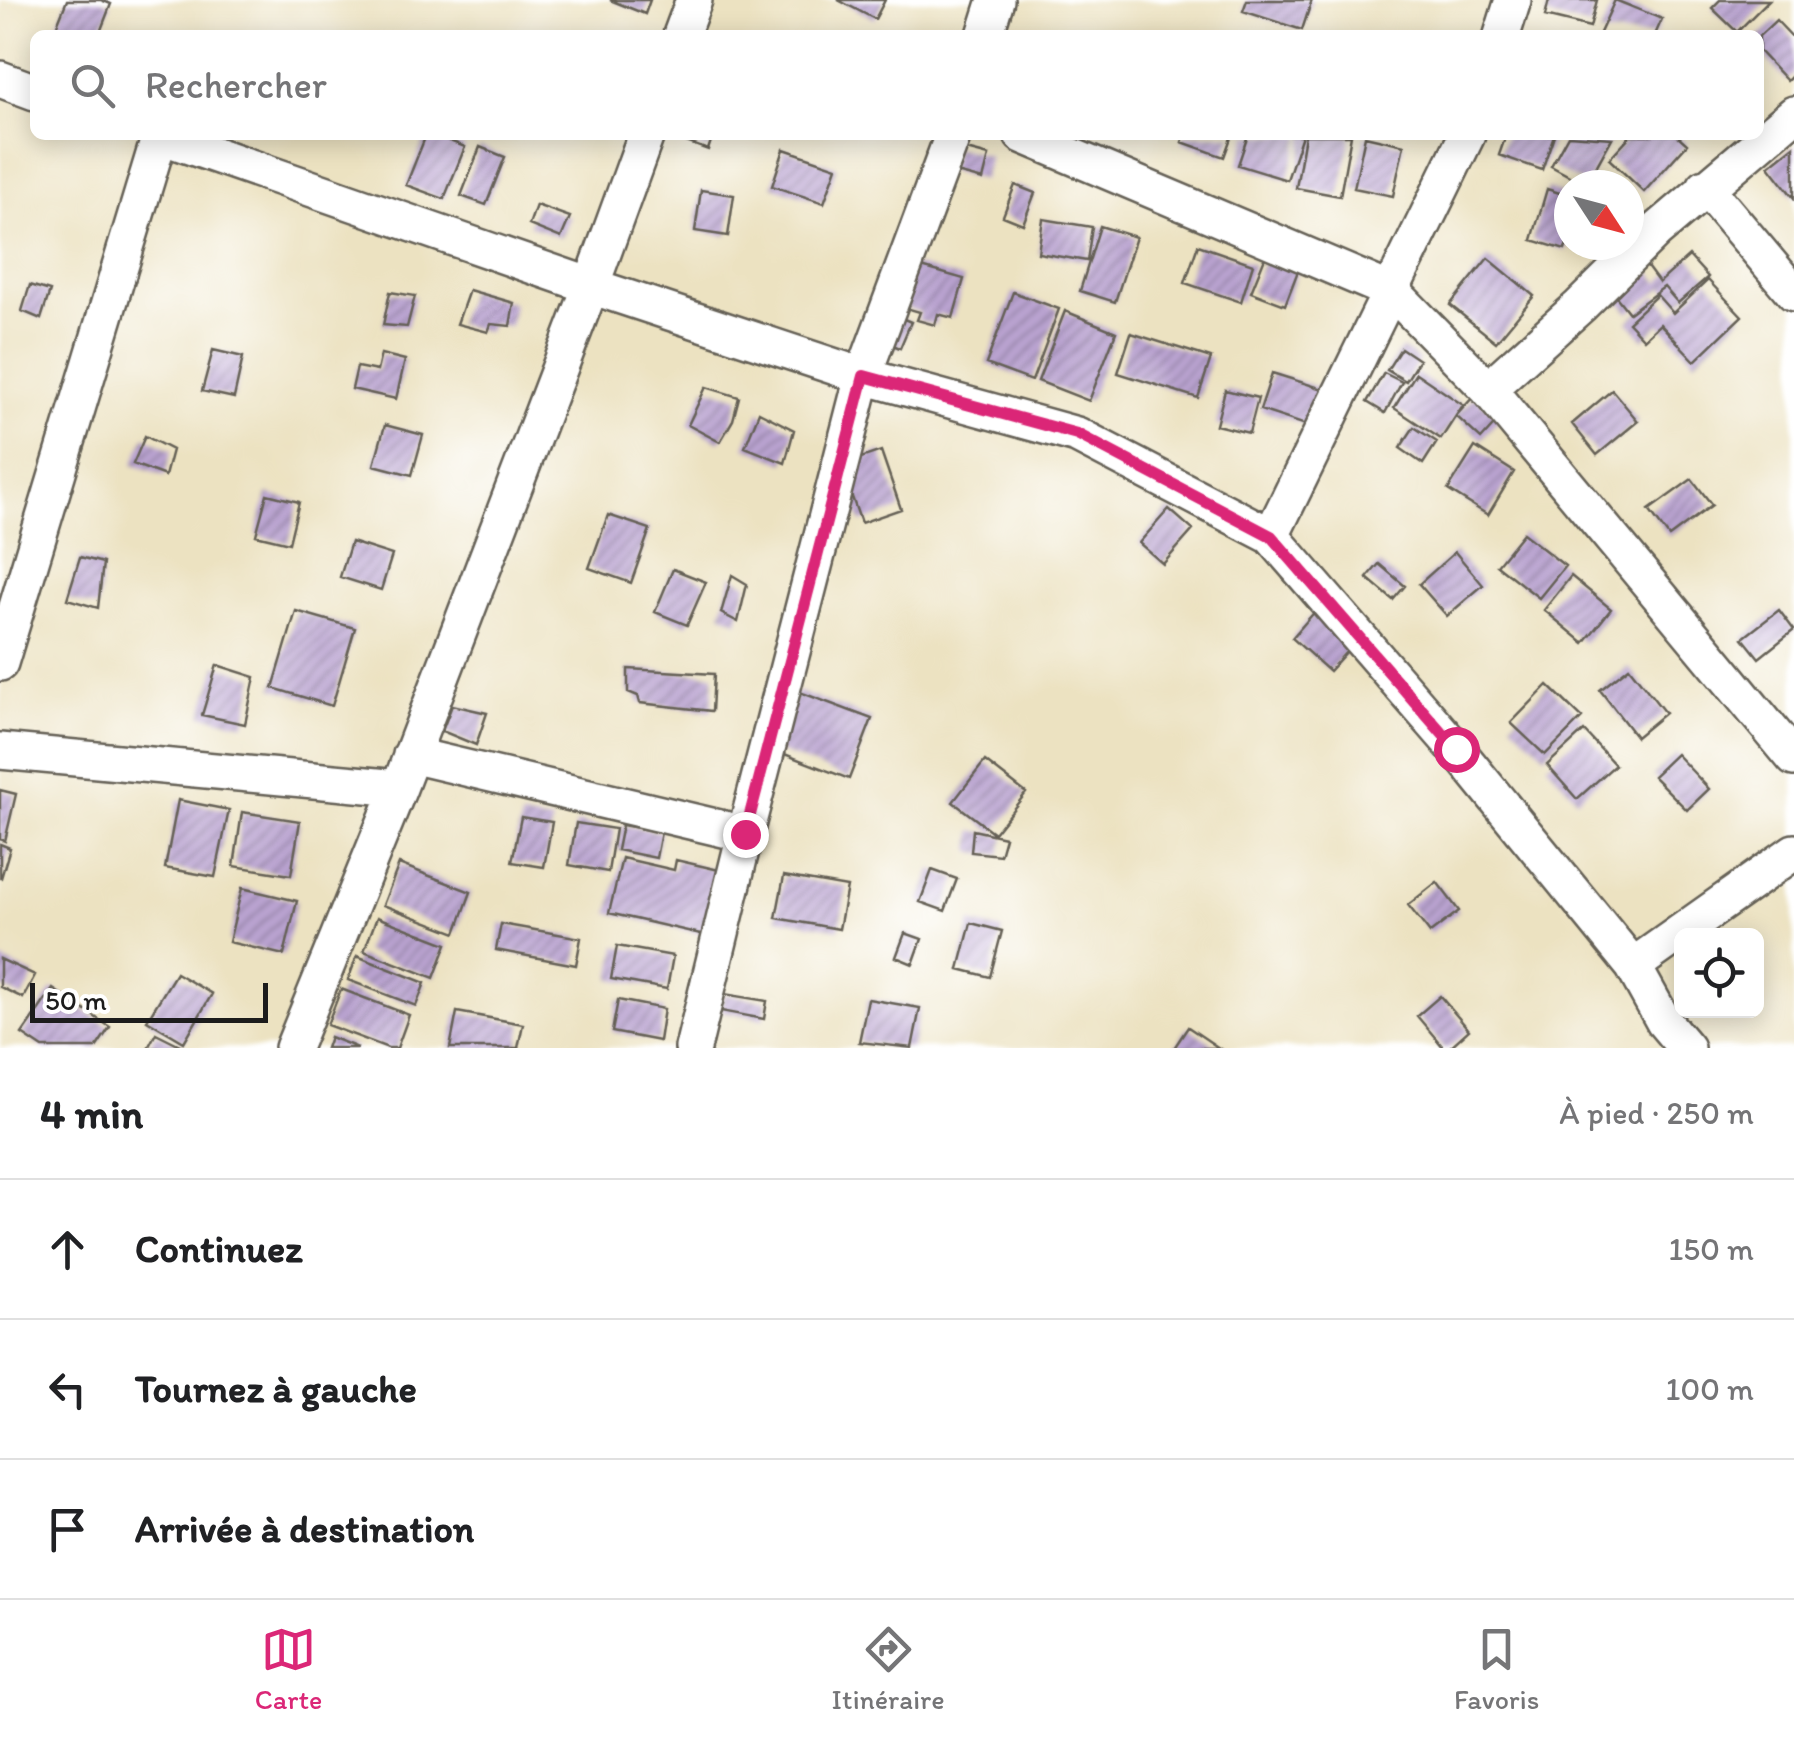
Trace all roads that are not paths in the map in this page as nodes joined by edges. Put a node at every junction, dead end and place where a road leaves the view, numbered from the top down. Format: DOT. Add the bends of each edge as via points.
graph roads {
  1 [pos="694,0"];
  2 [pos="996,0"];
  3 [pos="1513,0"];
  4 [pos="684,30"];
  5 [pos="987,30"];
  6 [pos="1504,30"];
  7 [pos="0,79"];
  8 [pos="30,90"];
  9 [pos="1794,114"];
  10 [pos="1764,139"];
  11 [pos="157,140"];
  12 [pos="173,140"];
  13 [pos="644,140"];
  14 [pos="951,140"];
  15 [pos="1034,140"];
  16 [pos="1464,140"];
  17 [pos="1762,140"];
  18 [pos="1705,187"];
  19 [pos="591,286"];
  20 [pos="1392,292"];
  21 [pos="1794,293"];
  22 [pos="864,376"];
  23 [pos="1488,389"];
  24 [pos="1271,536"];
  25 [pos="0,663"];
  26 [pos="0,750"];
  27 [pos="411,754"];
  28 [pos="1794,758"];
  29 [pos="399,788"];
  30 [pos="745,834"];
  31 [pos="1794,852"];
  32 [pos="1632,966"];
  33 [pos="293,1048"];
  34 [pos="694,1048"];
  35 [pos="1686,1048"];
  1 -- 4 [label="street"];
  2 -- 5 [label="street"];
  3 -- 6 [label="street"];
  7 -- 8 [label="street"];
  9 -- 10 [label="street"];
  11 -- 25 [label="street"];
  12 -- 19 [label="street"];
  13 -- 19 [label="street"];
  14 -- 22 [label="street"];
  15 -- 20 [label="street"];
  16 -- 20 [label="street"];
  17 -- 18 [label="street"];
  18 -- 21 [label="street"];
  18 -- 23 [label="street"];
  19 -- 22 [label="street"];
  19 -- 27 [label="street"];
  20 -- 23 [label="street"];
  20 -- 24 [label="street"];
  22 -- 24 [label="street" via="1077,434"];
  22 -- 30 [label="street"];
  23 -- 28 [label="street"];
  24 -- 32 [label="street"];
  26 -- 29 [label="street"];
  27 -- 29 [label="street"];
  27 -- 30 [label="street"];
  29 -- 33 [label="street"];
  30 -- 34 [label="street"];
  31 -- 32 [label="street"];
  32 -- 35 [label="street"];
}
